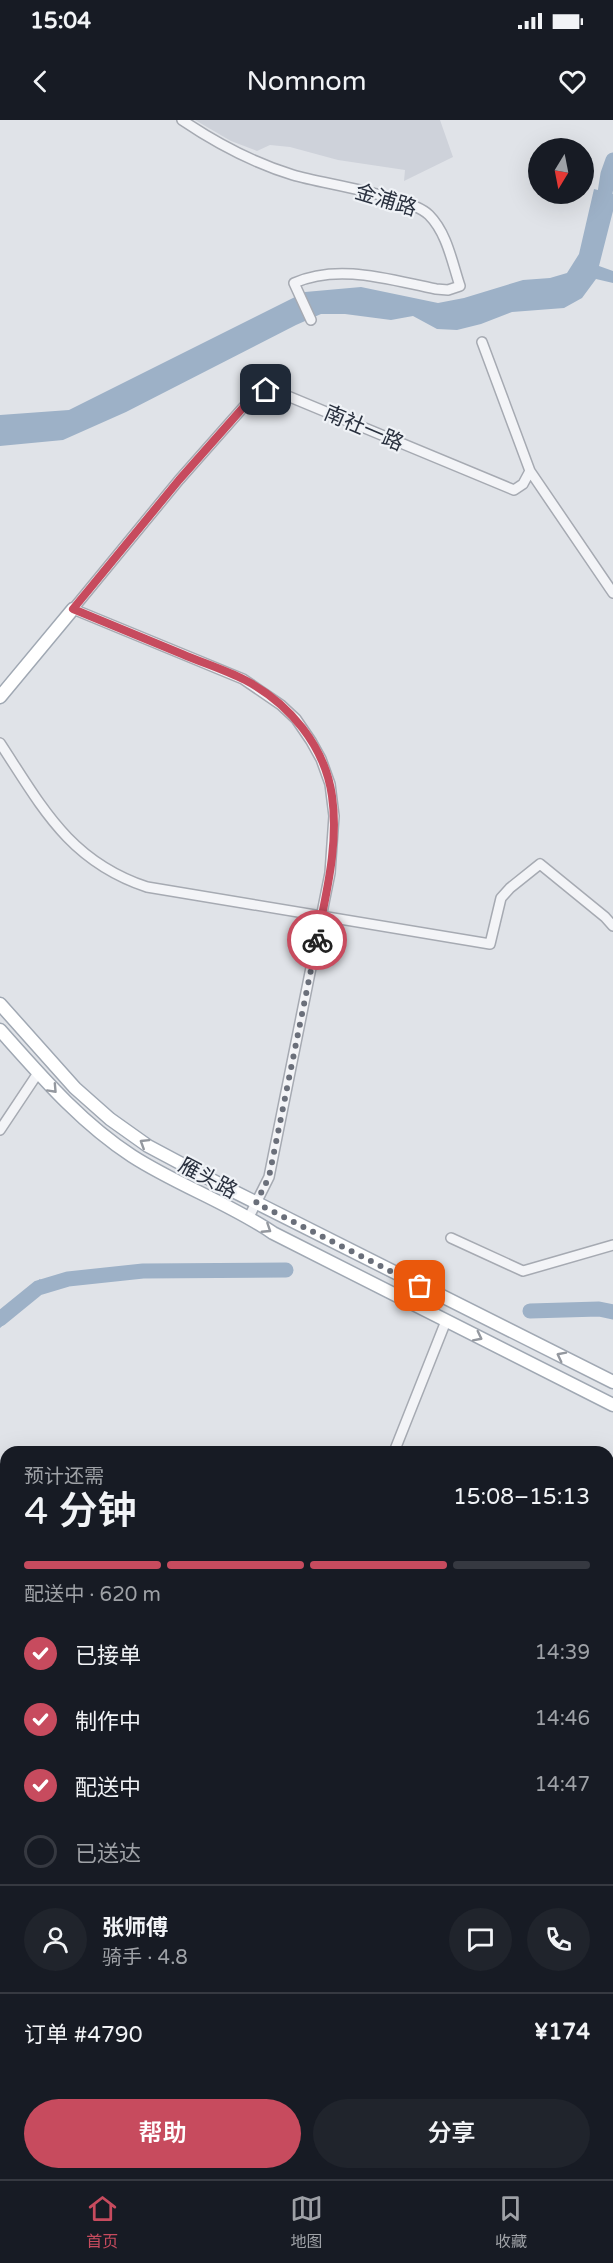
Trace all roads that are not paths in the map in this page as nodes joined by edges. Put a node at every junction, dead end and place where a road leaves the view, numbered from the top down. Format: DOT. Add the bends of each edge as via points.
graph roads {
  1 [pos="182,120"];
  2 [pos="311,320"];
  3 [pos="482,342"];
  4 [pos="530,471"];
  5 [pos="613,593"];
  6 [pos="73,609"];
  7 [pos="0,697"];
  8 [pos="0,743"];
  9 [pos="322,917"];
  10 [pos="613,926"];
  11 [pos="0,1004"];
  12 [pos="0,1029"];
  13 [pos="38,1073"];
  14 [pos="0,1130"];
  15 [pos="256,1203"];
  16 [pos="249,1217"];
  17 [pos="451,1238"];
  18 [pos="613,1245"];
  19 [pos="446,1321"];
  20 [pos="613,1383"];
  21 [pos="613,1405"];
  22 [pos="396,1446"];
  1 -- 2 [label="street, 金浦路" via="220,144 276,169 400,201 424,212 435,223 460,286 435,289 349,273 307,278 296,286"];
  3 -- 4 [label="street"];
  4 -- 5 [label="street"];
  4 -- 6 [label="street, 南社一路" via="514,490 278,392 264,391 248,402 179,480"];
  6 -- 7 [label="main road, 南社一路"];
  6 -- 9 [label="street" via="243,680 296,719 321,759 332,795 333,848"];
  8 -- 9 [label="street" via="57,828 109,870 154,889"];
  9 -- 10 [label="street" via="490,944 501,898 540,864"];
  9 -- 15 [label="street" via="269,1177"];
  15 -- 11 [label="main road, 雁头路, one-way" via="161,1154 110,1119 64,1077"];
  12 -- 13 [label="main road, 雁头路"];
  13 -- 14 [label="street"];
  13 -- 16 [label="main road, 雁头路, one-way" via="75,1111 123,1149"];
  15 -- 16 [label="street"];
  20 -- 15 [label="main road, 雁头路, one-way"];
  16 -- 19 [label="main road, 雁头路, one-way"];
  17 -- 18 [label="street" via="523,1270"];
  19 -- 21 [label="main road, 雁头路, one-way"];
  19 -- 22 [label="street"];
}
